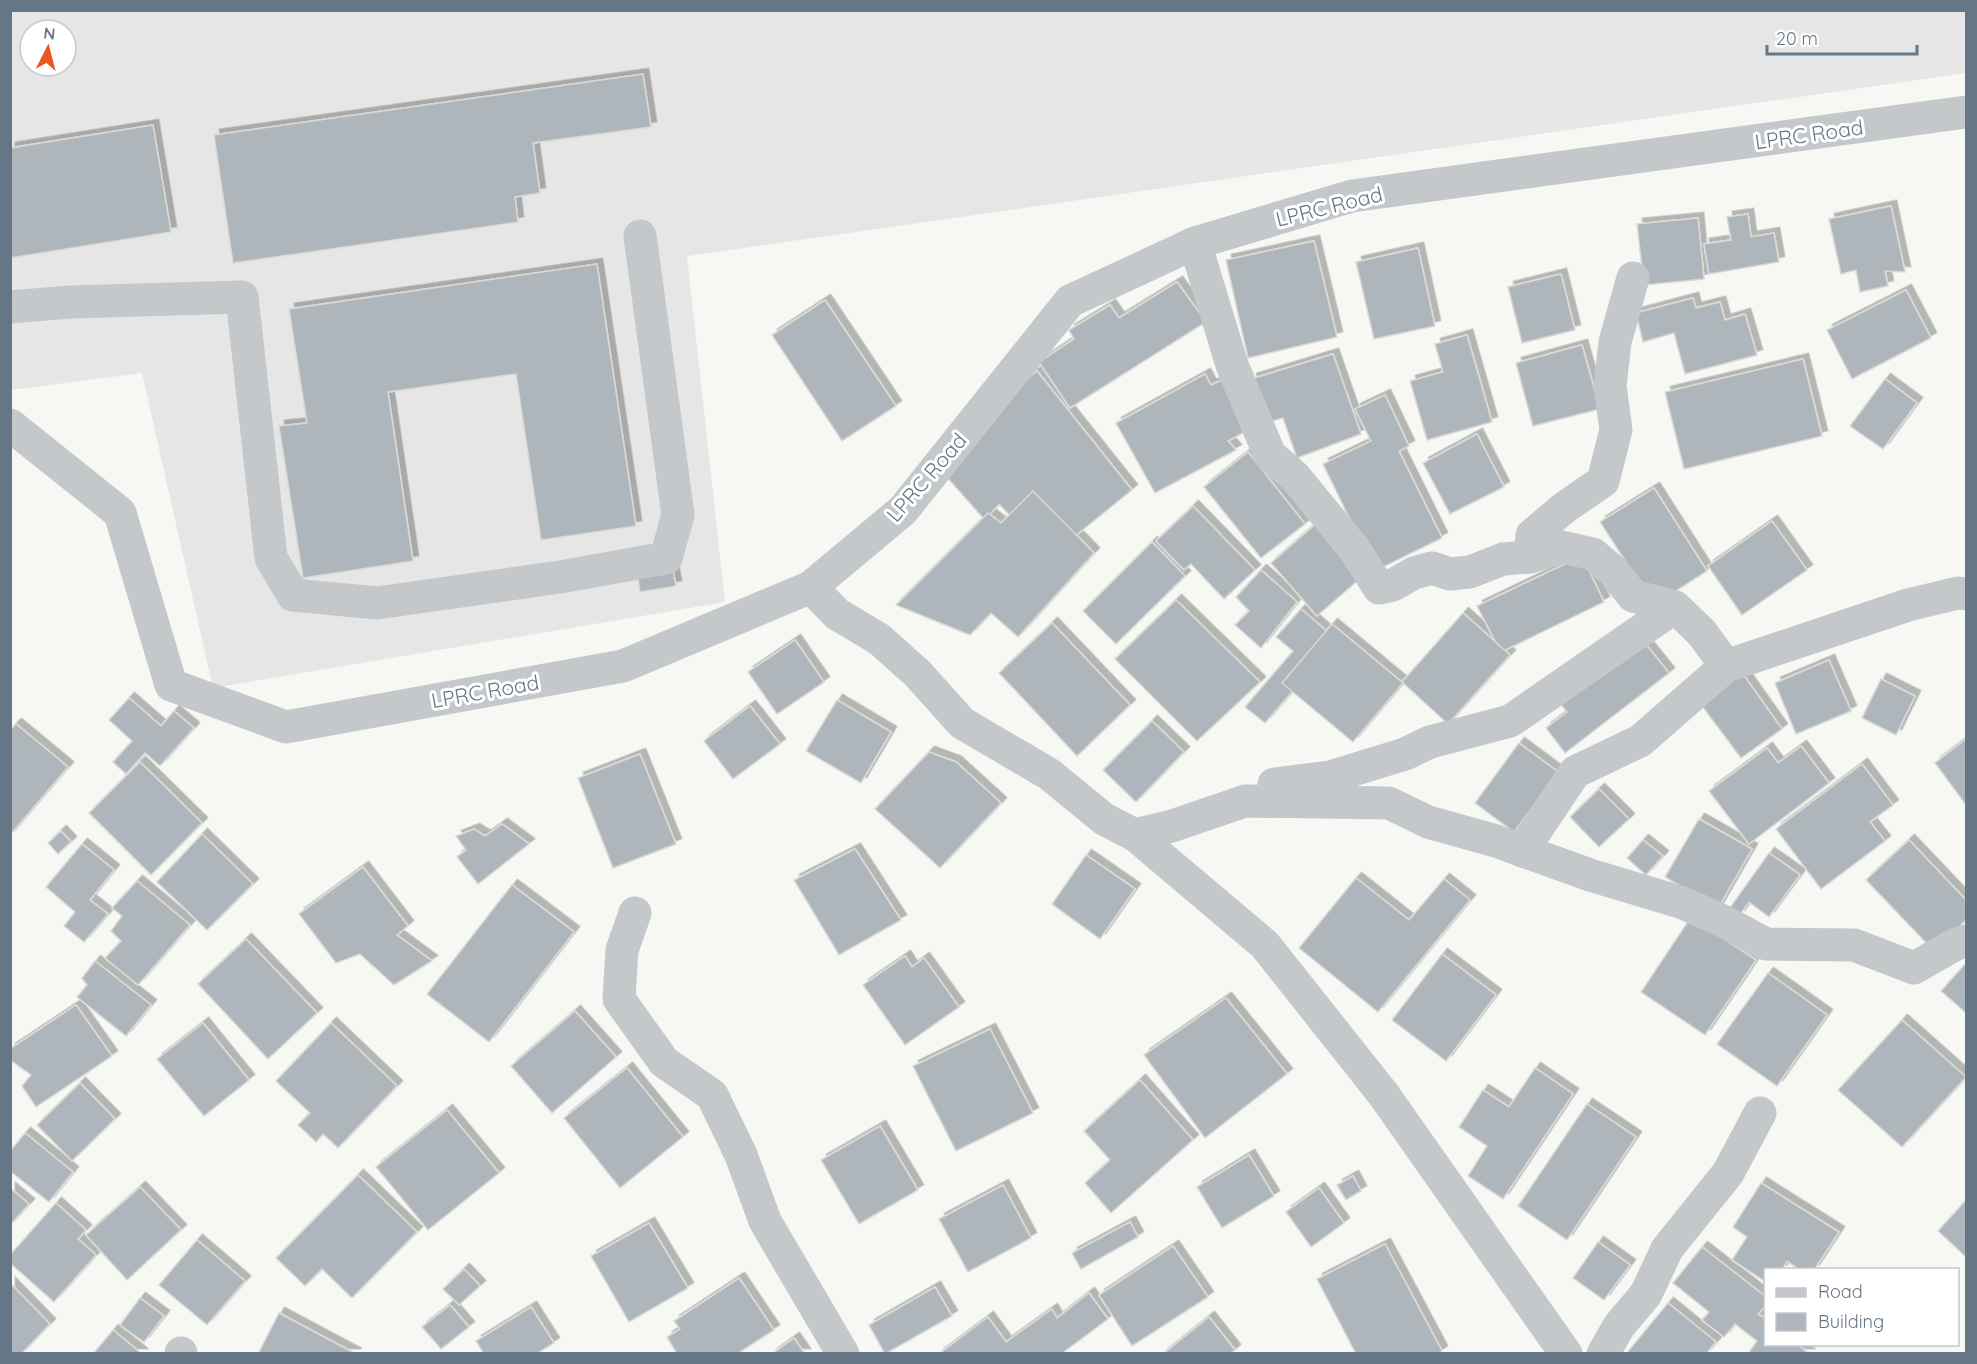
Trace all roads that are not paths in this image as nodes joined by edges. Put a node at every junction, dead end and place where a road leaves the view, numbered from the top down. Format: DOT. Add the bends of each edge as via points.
graph roads {
  1 [pos="1966,112"];
  2 [pos="640,236"];
  3 [pos="1195,243"];
  4 [pos="1633,278"];
  5 [pos="10,307"];
  6 [pos="10,425"];
  7 [pos="1530,557"];
  8 [pos="811,587"];
  9 [pos="1966,594"];
  10 [pos="1675,607"];
  11 [pos="1726,666"];
  12 [pos="1172,826"];
  13 [pos="1136,835"];
  14 [pos="1522,851"];
  15 [pos="634,913"];
  16 [pos="1966,941"];
  17 [pos="1760,1113"];
  18 [pos="843,1353"];
  19 [pos="1566,1353"];
  20 [pos="1603,1353"];
  1 -- 3 [label="street, LPRC Road" via="1352,196"];
  2 -- 5 [label="street" via="678,515 666,558 377,603 293,595 271,558 242,297"];
  3 -- 7 [label="street" via="1232,365 1270,455 1295,477 1355,550 1379,588 1432,568 1450,574 1470,572 1503,559"];
  3 -- 8 [label="street, LPRC Road" via="1070,301 903,510"];
  4 -- 7 [label="street" via="1615,342 1611,386 1616,430 1603,482 1563,508 1532,535"];
  6 -- 8 [label="street, LPRC Road" via="120,513 171,685 286,727 623,666"];
  7 -- 10 [label="street" via="1562,547 1593,554 1633,596"];
  8 -- 13 [label="street" via="837,614 879,639 918,674 962,723 1049,774 1104,819"];
  9 -- 11 [label="street" via="1908,605"];
  10 -- 11 [label="street" via="1702,633"];
  10 -- 12 [label="street" via="1510,721 1430,742 1405,754 1330,777 1218,790 1193,803"];
  11 -- 14 [label="street" via="1640,741 1575,772"];
  12 -- 13 [label="street"];
  12 -- 14 [label="street" via="1245,801 1389,802 1428,822"];
  13 -- 19 [label="street" via="1264,945 1384,1095"];
  14 -- 16 [label="street" via="1683,903 1766,944 1854,945 1914,968"];
  15 -- 18 [label="street" via="622,950 619,999 664,1062 712,1095 741,1155 765,1221"];
  17 -- 20 [label="street" via="1728,1173 1667,1249 1646,1294"];
}
